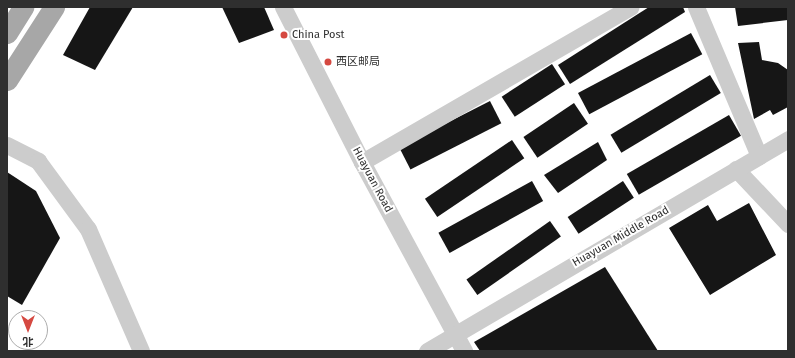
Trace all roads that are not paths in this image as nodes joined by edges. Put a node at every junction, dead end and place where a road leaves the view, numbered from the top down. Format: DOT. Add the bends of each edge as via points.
graph roads {
  1 [pos="54,7"];
  2 [pos="283,7"];
  3 [pos="630,7"];
  4 [pos="696,7"];
  5 [pos="7,80"];
  6 [pos="788,139"];
  7 [pos="7,144"];
  8 [pos="759,156"];
  9 [pos="362,162"];
  10 [pos="736,169"];
  11 [pos="788,224"];
  12 [pos="454,335"];
  13 [pos="141,351"];
  14 [pos="427,351"];
  15 [pos="464,351"];
  1 -- 5 [label="main road"];
  2 -- 9 [label="street, Huayuan Road"];
  3 -- 9 [label="street"];
  4 -- 8 [label="street"];
  6 -- 8 [label="street, Huayuan Middle Road"];
  7 -- 13 [label="street" via="38,161 88,229"];
  8 -- 10 [label="street, Huayuan Middle Road"];
  9 -- 12 [label="street, Huayuan Road"];
  10 -- 11 [label="street"];
  10 -- 12 [label="street, Huayuan Middle Road"];
  12 -- 14 [label="street, Huayuan Middle Road"];
  12 -- 15 [label="street, Huayuan Road"];
}
